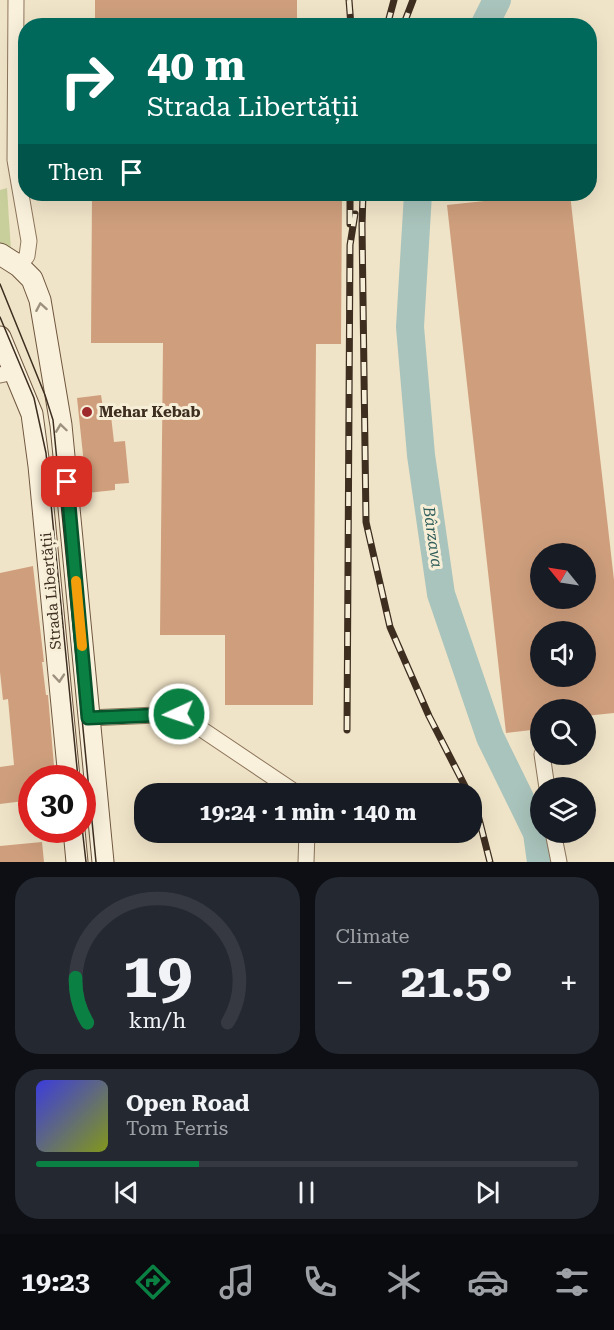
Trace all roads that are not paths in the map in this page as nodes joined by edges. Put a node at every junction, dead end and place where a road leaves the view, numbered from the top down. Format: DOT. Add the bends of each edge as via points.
graph roads {
  1 [pos="16,0"];
  2 [pos="18,177"];
  3 [pos="22,201"];
  4 [pos="0,254"];
  5 [pos="10,267"];
  6 [pos="0,337"];
  7 [pos="8,374"];
  8 [pos="88,718"];
  9 [pos="68,765"];
  10 [pos="282,783"];
  11 [pos="75,843"];
  12 [pos="307,843"];
  13 [pos="556,843"];
  14 [pos="77,862"];
  15 [pos="103,862"];
  16 [pos="306,862"];
  17 [pos="559,862"];
  1 -- 2 [label="street"];
  3 -- 5 [label="street" via="29,241 27,256"];
  4 -- 5 [label="main road"];
  8 -- 5 [label="main road, Strada Libertății, one-way" via="61,425 40,300 32,279"];
  6 -- 7 [label="main road, Strada Libertății"];
  7 -- 9 [label="main road, Strada Libertății, one-way" via="32,414"];
  8 -- 10 [label="street" via="179,714"];
  8 -- 15 [label="main road, Strada Libertății"];
  11 -- 14 [label="main road"];
  12 -- 16 [label="street"];
  13 -- 17 [label="street"];
}
